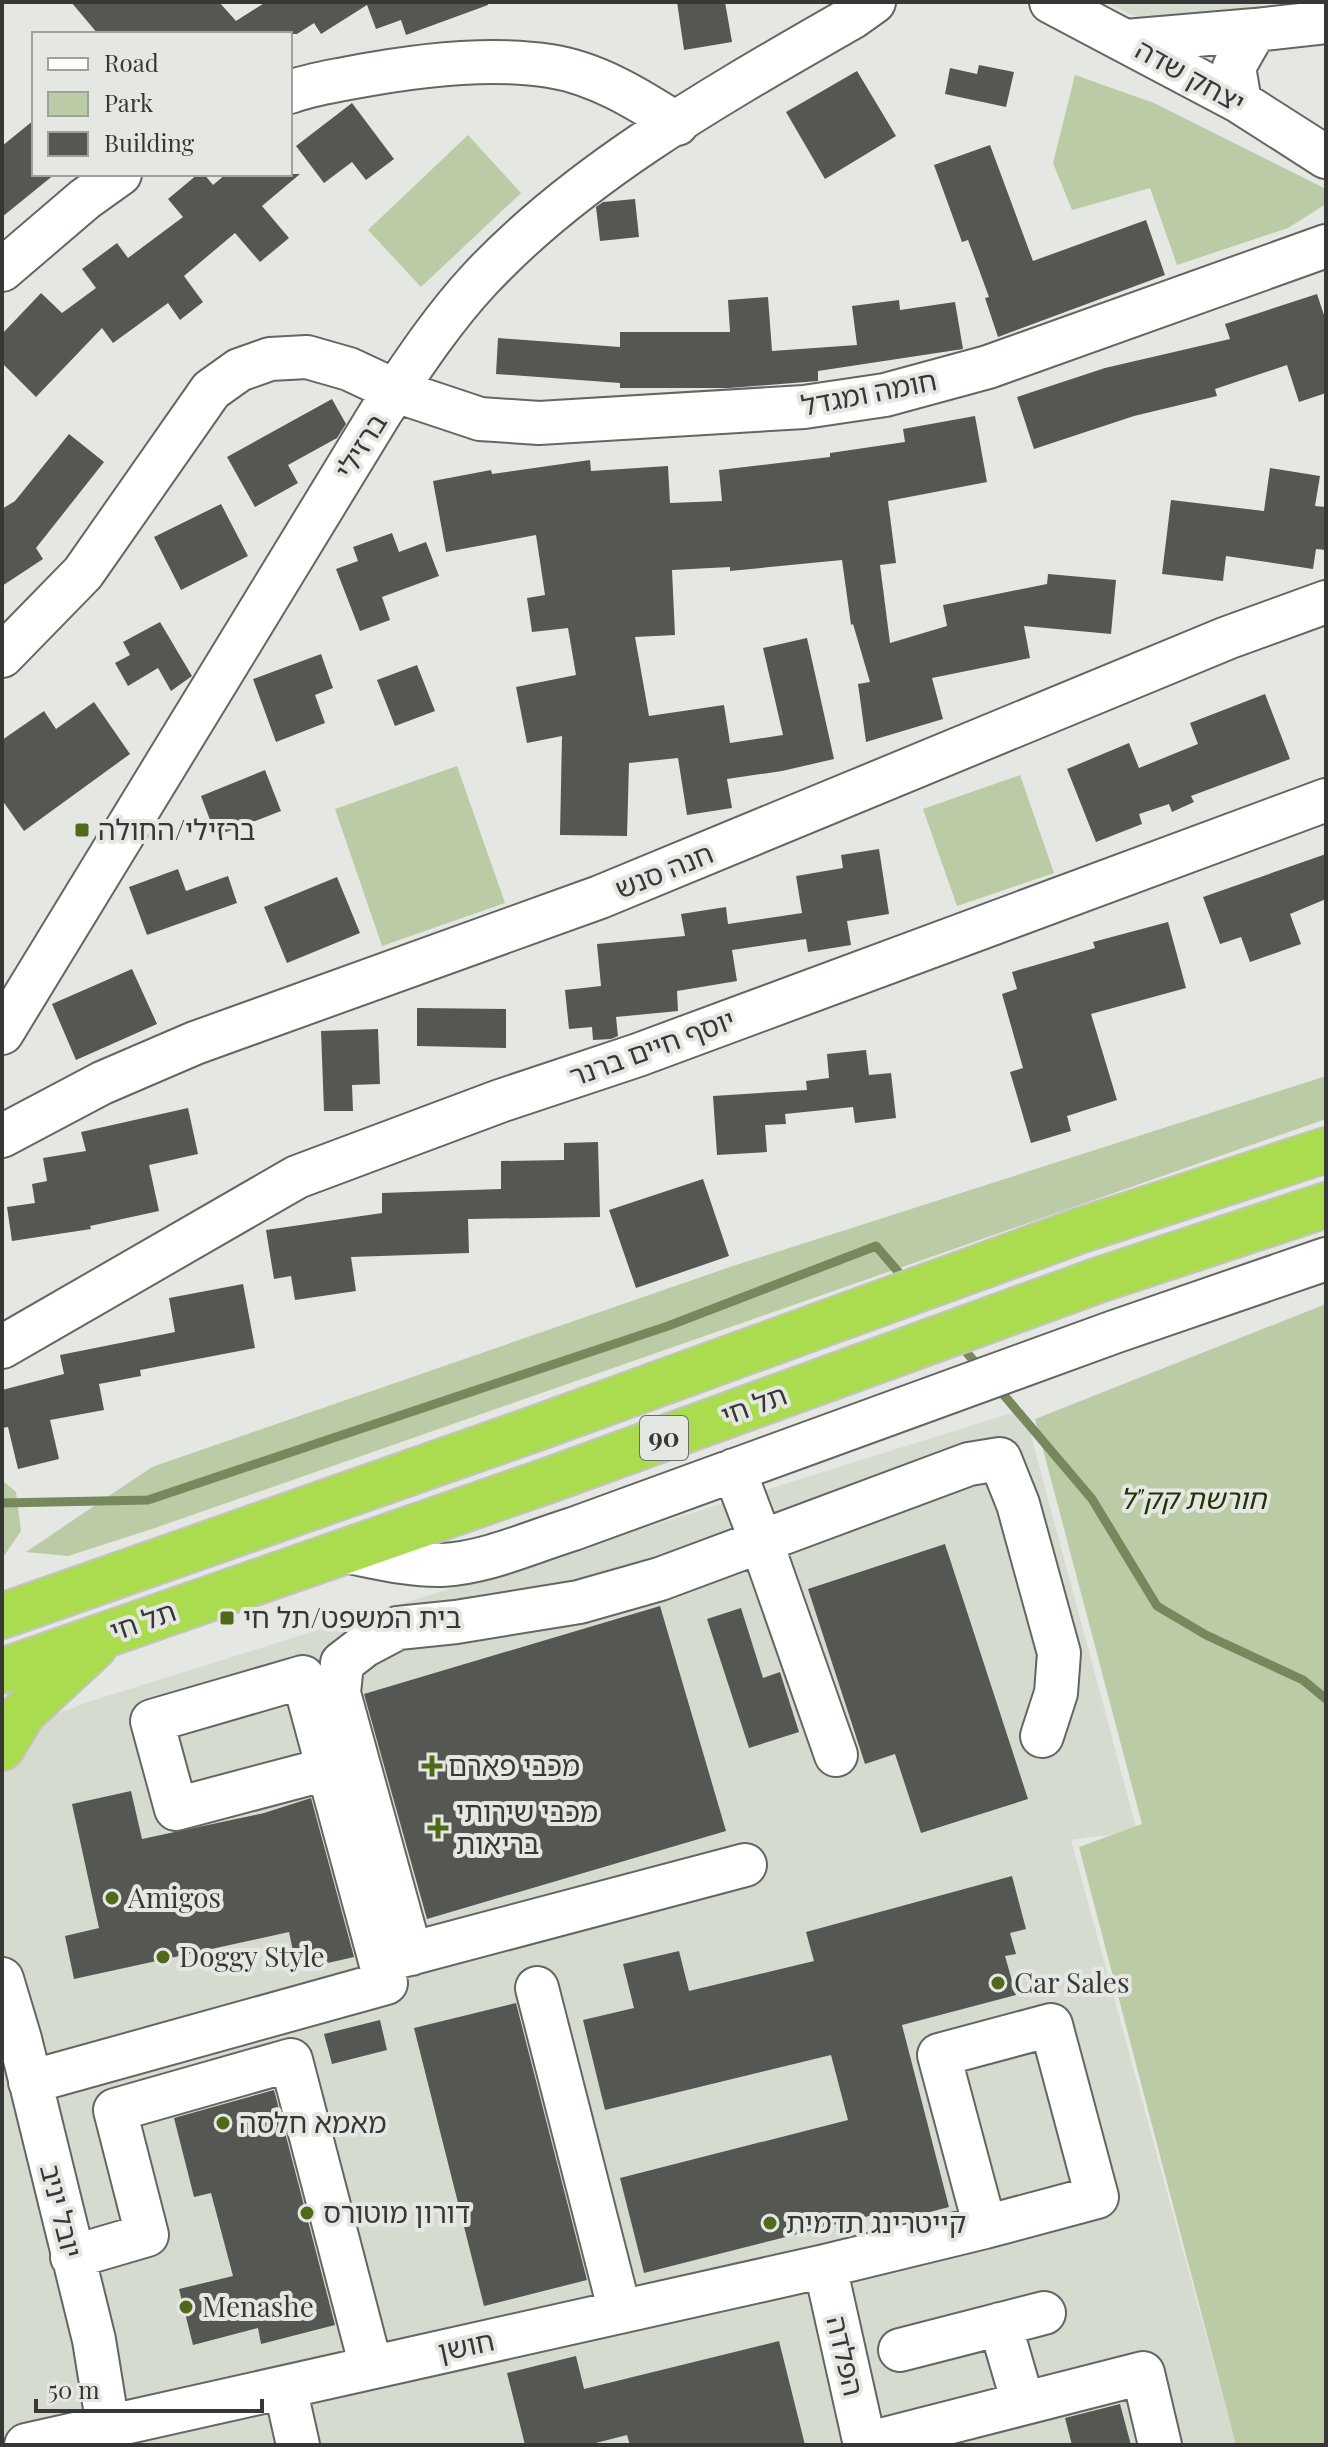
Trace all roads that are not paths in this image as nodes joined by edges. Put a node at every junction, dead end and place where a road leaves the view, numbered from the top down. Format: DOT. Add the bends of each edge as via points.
graph roads {
  1 [pos="874,2"];
  2 [pos="1051,2"];
  3 [pos="1326,22"];
  4 [pos="1255,30"];
  5 [pos="1126,41"];
  6 [pos="292,92"];
  7 [pos="1240,102"];
  8 [pos="677,124"];
  9 [pos="1326,157"];
  10 [pos="117,176"];
  11 [pos="1326,246"];
  12 [pos="2,270"];
  13 [pos="396,391"];
  14 [pos="1326,602"];
  15 [pos="2,656"];
  16 [pos="1326,800"];
  17 [pos="2,1033"];
  18 [pos="2,1136"];
  19 [pos="1326,1150"];
  20 [pos="1326,1205"];
  21 [pos="1326,1259"];
  22 [pos="2,1347"];
  23 [pos="734,1470"];
  24 [pos="761,1541"];
  25 [pos="344,1551"];
  26 [pos="73,1589"];
  27 [pos="2,1590"];
  28 [pos="2,1616"];
  29 [pos="112,1631"];
  30 [pos="2,1671"];
  31 [pos="1042,1736"];
  32 [pos="2,1748"];
  33 [pos="836,1755"];
  34 [pos="327,1769"];
  35 [pos="745,1865"];
  36 [pos="395,1958"];
  37 [pos="2,1979"];
  38 [pos="537,1988"];
  39 [pos="30,2082"];
  40 [pos="985,2227"];
  41 [pos="72,2257"];
  42 [pos="825,2266"];
  43 [pos="620,2312"];
  44 [pos="1044,2313"];
  45 [pos="1000,2324"];
  46 [pos="900,2350"];
  47 [pos="371,2367"];
  48 [pos="285,2387"];
  49 [pos="1023,2403"];
  50 [pos="985,2430"];
  51 [pos="109,2436"];
  52 [pos="865,2444"];
  53 [pos="26,2445"];
  54 [pos="298,2445"];
  55 [pos="1160,2445"];
  1 -- 8 [label="street, ברזילי"];
  2 -- 5 [label="street, יצחק שדה"];
  3 -- 4 [label="street"];
  4 -- 5 [label="street"];
  4 -- 7 [label="street" via="1234,67"];
  5 -- 7 [label="street, יצחק שדה"];
  6 -- 8 [label="street" via="393,69 476,62 551,66 605,83"];
  7 -- 9 [label="street, יצחק שדה"];
  8 -- 13 [label="street, ברזילי" via="561,205 480,279 432,336"];
  10 -- 12 [label="street"];
  11 -- 13 [label="street, חומה ומגדל" via="988,367 885,395 804,407 539,423 480,419"];
  13 -- 15 [label="street, חומה ומגדל" via="307,357 270,359 239,370 211,390 83,573"];
  13 -- 17 [label="street, ברזילי"];
  14 -- 18 [label="street, חנה סנש" via="600,897 195,1043 102,1083"];
  16 -- 22 [label="street, יוסף חיים ברנר" via="297,1177"];
  19 -- 26 [label="highway, תל חי / 90" via="1066,1236 552,1423"];
  20 -- 25 [label="highway, תל חי / 90" via="1096,1281"];
  21 -- 23 [label="street"];
  23 -- 24 [label="street"];
  23 -- 25 [label="street" via="486,1557 443,1565"];
  24 -- 31 [label="street" via="969,1464 1000,1459 1018,1504 1059,1653 1056,1693"];
  24 -- 33 [label="street"];
  24 -- 36 [label="street" via="579,1602 398,1628 342,1663 339,1693"];
  25 -- 29 [label="highway, תל חי / 90"];
  26 -- 27 [label="highway"];
  26 -- 28 [label="highway, תל חי / 90"];
  29 -- 30 [label="highway, תל חי / 90"];
  29 -- 32 [label="highway" via="23,1713"];
  34 -- 36 [label="street"];
  35 -- 36 [label="street"];
  36 -- 39 [label="street" via="386,1983"];
  37 -- 39 [label="street, יובל יניב"];
  38 -- 43 [label="street"];
  39 -- 41 [label="street, יובל יניב"];
  40 -- 40 [label="street, חושן" via="1097,2197 1051,2025 939,2055"];
  40 -- 42 [label="street, חושן"];
  41 -- 47 [label="street" via="147,2235 115,2110 291,2060"];
  41 -- 51 [label="street, יובל יניב" via="94,2340"];
  42 -- 43 [label="street, חושן"];
  42 -- 52 [label="street, הפלדה"];
  43 -- 47 [label="street, חושן"];
  44 -- 45 [label="street"];
  45 -- 46 [label="street"];
  45 -- 49 [label="street"];
  47 -- 48 [label="street, חושן"];
  48 -- 51 [label="street, חושן"];
  48 -- 54 [label="street"];
  49 -- 50 [label="street"];
  49 -- 55 [label="street" via="1143,2373"];
  50 -- 52 [label="street"];
  51 -- 53 [label="street, חושן"];
}
